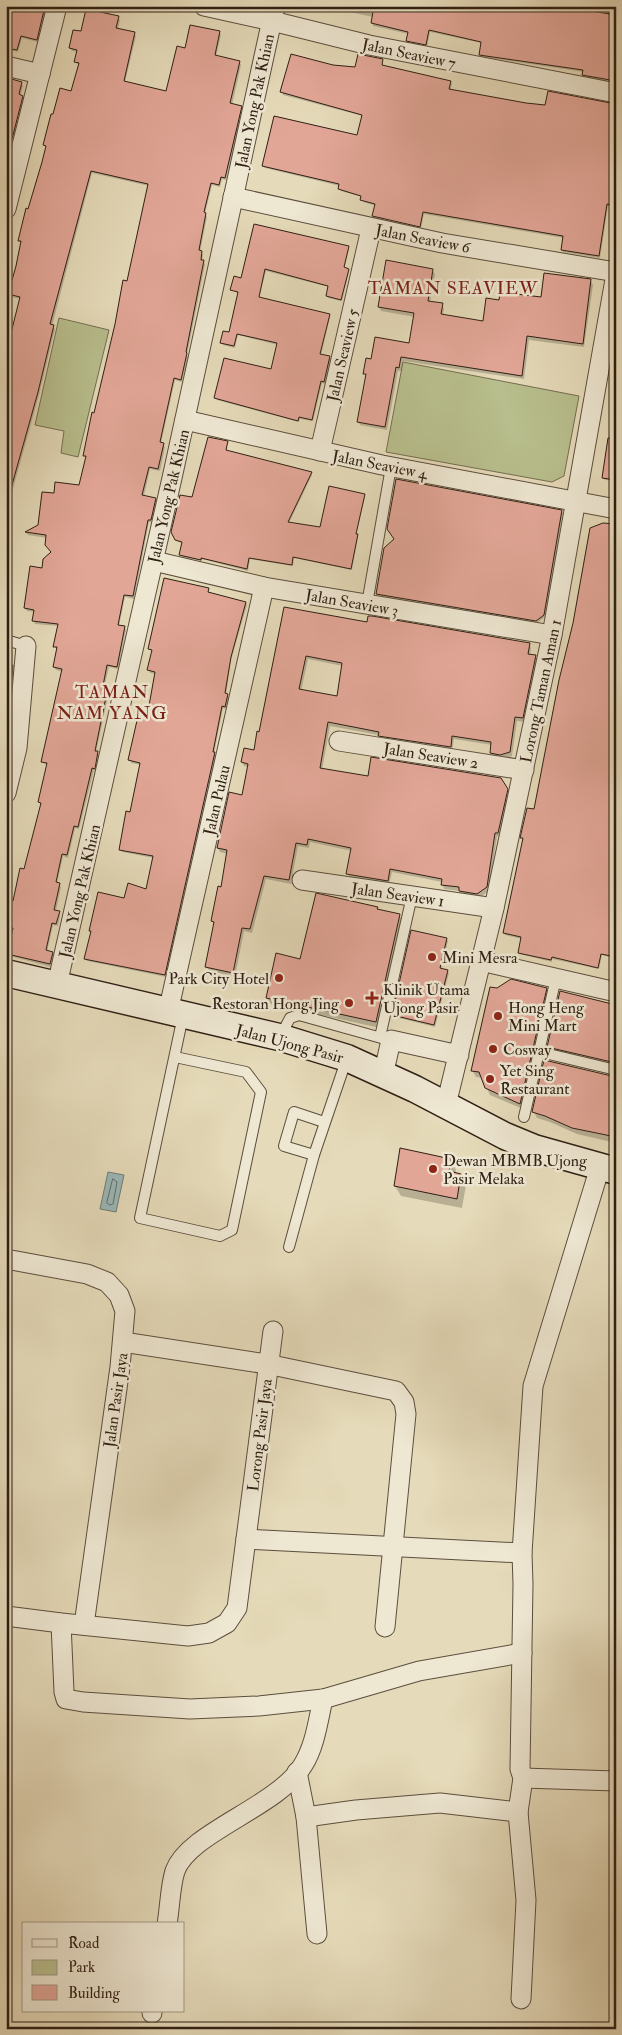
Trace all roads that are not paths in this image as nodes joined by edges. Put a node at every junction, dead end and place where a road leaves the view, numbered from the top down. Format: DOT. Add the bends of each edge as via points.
graph roads {
  1 [pos="58,6"];
  2 [pos="204,6"];
  3 [pos="273,13"];
  4 [pos="6,66"];
  5 [pos="40,74"];
  6 [pos="616,93"];
  7 [pos="233,197"];
  8 [pos="6,209"];
  9 [pos="372,229"];
  10 [pos="616,273"];
  11 [pos="185,420"];
  12 [pos="320,451"];
  13 [pos="391,467"];
  14 [pos="575,501"];
  15 [pos="616,509"];
  16 [pos="154,561"];
  17 [pos="264,587"];
  18 [pos="367,604"];
  19 [pos="552,635"];
  20 [pos="6,640"];
  21 [pos="26,646"];
  22 [pos="339,740"];
  23 [pos="524,770"];
  24 [pos="6,793"];
  25 [pos="302,880"];
  26 [pos="412,896"];
  27 [pos="494,908"];
  28 [pos="481,961"];
  29 [pos="6,973"];
  30 [pos="556,978"];
  31 [pos="57,985"];
  32 [pos="616,992"];
  33 [pos="176,1014"];
  34 [pos="279,1037"];
  35 [pos="386,1039"];
  36 [pos="540,1052"];
  37 [pos="459,1055"];
  38 [pos="175,1057"];
  39 [pos="347,1058"];
  40 [pos="616,1070"];
  41 [pos="383,1076"];
  42 [pos="446,1104"];
  43 [pos="524,1116"];
  44 [pos="324,1122"];
  45 [pos="314,1155"];
  46 [pos="608,1169"];
  47 [pos="289,1247"];
  48 [pos="6,1259"];
  49 [pos="273,1331"];
  50 [pos="123,1342"];
  51 [pos="267,1364"];
  52 [pos="246,1540"];
  53 [pos="393,1548"];
  54 [pos="522,1553"];
  55 [pos="6,1616"];
  56 [pos="61,1623"];
  57 [pos="84,1625"];
  58 [pos="385,1627"];
  59 [pos="522,1653"];
  60 [pos="322,1699"];
  61 [pos="297,1772"];
  62 [pos="523,1778"];
  63 [pos="616,1781"];
  64 [pos="518,1812"];
  65 [pos="306,1817"];
  66 [pos="167,1922"];
  67 [pos="317,1934"];
  68 [pos="521,1999"];
  1 -- 5 [label="street"];
  2 -- 3 [label="street, Jalan Seaview 7"];
  3 -- 6 [label="street, Jalan Seaview 7" via="369,46"];
  3 -- 7 [label="street, Jalan Yong Pak Khian"];
  4 -- 5 [label="street"];
  5 -- 8 [label="street"];
  7 -- 9 [label="street, Jalan Seaview 6"];
  7 -- 11 [label="street, Jalan Yong Pak Khian"];
  9 -- 10 [label="street, Jalan Seaview 6"];
  9 -- 12 [label="street, Jalan Seaview 5"];
  10 -- 14 [label="street, Lorong Taman Aman 1"];
  11 -- 12 [label="street, Jalan Seaview 4"];
  11 -- 16 [label="street, Jalan Yong Pak Khian"];
  12 -- 13 [label="street, Jalan Seaview 4"];
  13 -- 14 [label="street, Jalan Seaview 4"];
  13 -- 18 [label="lane"];
  14 -- 15 [label="street, Jalan Seaview 4"];
  14 -- 19 [label="street, Lorong Taman Aman 1"];
  16 -- 17 [label="street, Jalan Seaview 3"];
  16 -- 31 [label="street, Jalan Yong Pak Khian"];
  17 -- 18 [label="street, Jalan Seaview 3"];
  17 -- 33 [label="street, Jalan Pulau"];
  18 -- 19 [label="street, Jalan Seaview 3"];
  19 -- 23 [label="street, Lorong Taman Aman 1"];
  20 -- 21 [label="lane"];
  21 -- 24 [label="street" via="17,748"];
  22 -- 23 [label="street, Jalan Seaview 2"];
  23 -- 27 [label="street, Lorong Taman Aman 1"];
  25 -- 26 [label="street, Jalan Seaview 1"];
  26 -- 27 [label="street, Jalan Seaview 1"];
  26 -- 35 [label="lane"];
  27 -- 28 [label="street, Lorong Taman Aman 1"];
  28 -- 30 [label="street"];
  28 -- 37 [label="street, Lorong Taman Aman 1"];
  29 -- 31 [label="main road, Jalan Ujong Pasir"];
  30 -- 32 [label="street"];
  30 -- 36 [label="lane"];
  31 -- 33 [label="main road, Jalan Ujong Pasir"];
  33 -- 34 [label="main road, Jalan Ujong Pasir"];
  33 -- 38 [label="lane"];
  34 -- 35 [label="lane" via="290,1018 299,1015"];
  34 -- 39 [label="main road, Jalan Ujong Pasir"];
  35 -- 37 [label="street"];
  35 -- 41 [label="street"];
  36 -- 40 [label="lane"];
  36 -- 43 [label="lane"];
  37 -- 42 [label="street, Lorong Taman Aman 1"];
  38 -- 38 [label="lane" via="246,1072 261,1092 232,1230 220,1236 140,1218"];
  39 -- 41 [label="main road, Jalan Ujong Pasir"];
  39 -- 44 [label="lane"];
  41 -- 42 [label="main road, Jalan Ujong Pasir"];
  42 -- 46 [label="main road, Jalan Ujong Pasir" via="534,1148"];
  44 -- 45 [label="lane"];
  44 -- 45 [label="lane" via="294,1112 284,1146"];
  45 -- 47 [label="lane"];
  46 -- 54 [label="street" via="532,1386"];
  48 -- 50 [label="street, Jalan Pasir Jaya" via="87,1274 107,1282 119,1295 125,1311"];
  49 -- 51 [label="street, Lorong Pasir Jaya"];
  50 -- 51 [label="street"];
  50 -- 57 [label="street, Jalan Pasir Jaya"];
  51 -- 52 [label="street, Lorong Pasir Jaya"];
  51 -- 53 [label="street" via="396,1391 404,1402 406,1414"];
  52 -- 53 [label="street"];
  52 -- 57 [label="street, Lorong Pasir Jaya" via="237,1608 227,1624 209,1633 188,1636"];
  53 -- 54 [label="street"];
  53 -- 58 [label="street"];
  54 -- 59 [label="street"];
  55 -- 56 [label="street, Lorong Pasir Jaya"];
  56 -- 57 [label="street, Lorong Pasir Jaya"];
  56 -- 60 [label="street" via="66,1699 190,1709"];
  59 -- 60 [label="street" via="419,1671"];
  59 -- 62 [label="street" via="520,1768"];
  60 -- 61 [label="street" via="314,1737"];
  61 -- 65 [label="street"];
  61 -- 66 [label="street" via="277,1793 185,1855 176,1871"];
  62 -- 63 [label="street"];
  62 -- 64 [label="street"];
  64 -- 65 [label="street" via="440,1803"];
  64 -- 68 [label="street" via="526,1900"];
  65 -- 67 [label="street"];
}
